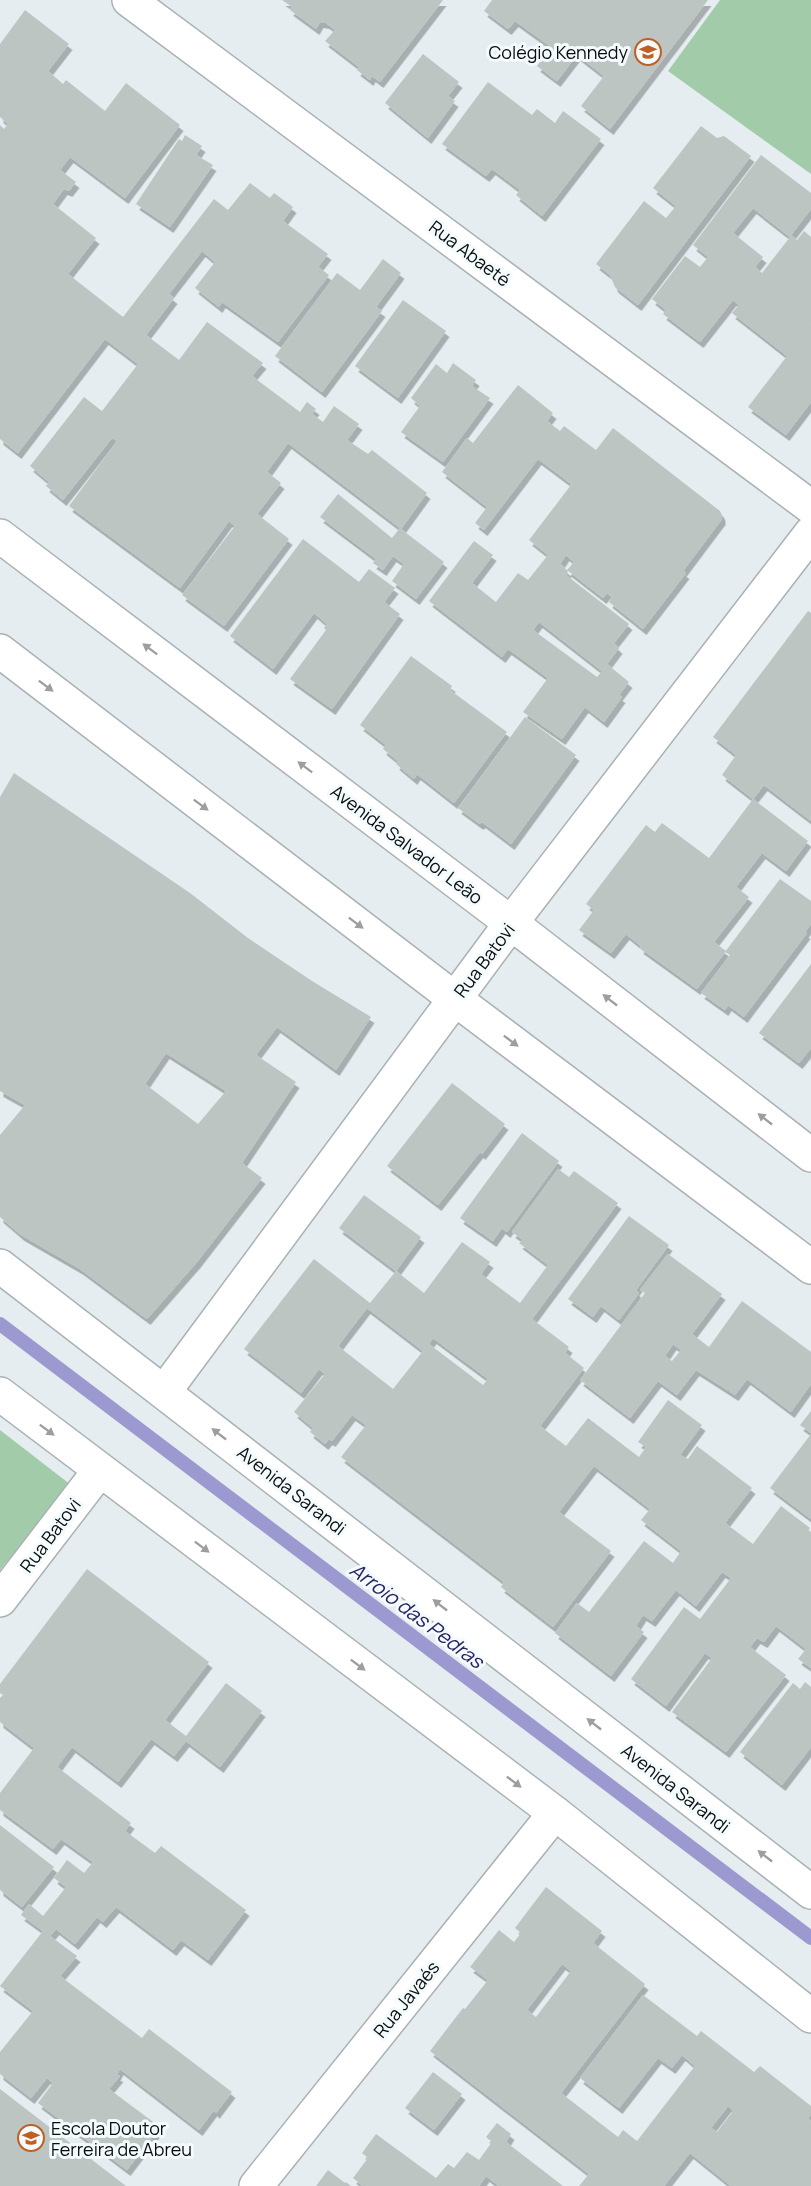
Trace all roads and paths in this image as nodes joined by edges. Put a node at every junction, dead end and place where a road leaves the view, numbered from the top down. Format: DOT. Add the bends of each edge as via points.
graph roads {
  1 [pos="129,0"];
  2 [pos="811,507"];
  3 [pos="811,533"];
  4 [pos="0,536"];
  5 [pos="0,651"];
  6 [pos="511,923"];
  7 [pos="455,999"];
  8 [pos="811,1155"];
  9 [pos="0,1266"];
  10 [pos="811,1267"];
  11 [pos="164,1392"];
  12 [pos="0,1394"];
  13 [pos="100,1470"];
  14 [pos="0,1600"];
  15 [pos="555,1813"];
  16 [pos="811,1892"];
  17 [pos="811,2016"];
  18 [pos="256,2186"];
  1 -- 2 [label="street, Rua Abaeté"];
  3 -- 6 [label="street, Rua Batovi"];
  6 -- 4 [label="street, Avenida Salvador Leão, one-way"];
  5 -- 7 [label="street, one-way"];
  6 -- 7 [label="street, Rua Batovi"];
  8 -- 6 [label="street, Avenida Salvador Leão, one-way"];
  7 -- 10 [label="street, one-way"];
  7 -- 11 [label="street, Rua Batovi"];
  9 -- 11 [label="street, Avenida Sarandi"];
  16 -- 11 [label="street, Avenida Sarandi, one-way"];
  12 -- 13 [label="street, one-way"];
  13 -- 14 [label="street, Rua Batovi"];
  13 -- 15 [label="street, one-way"];
  15 -- 17 [label="street"];
  15 -- 18 [label="street, Rua Javaés"];
}
